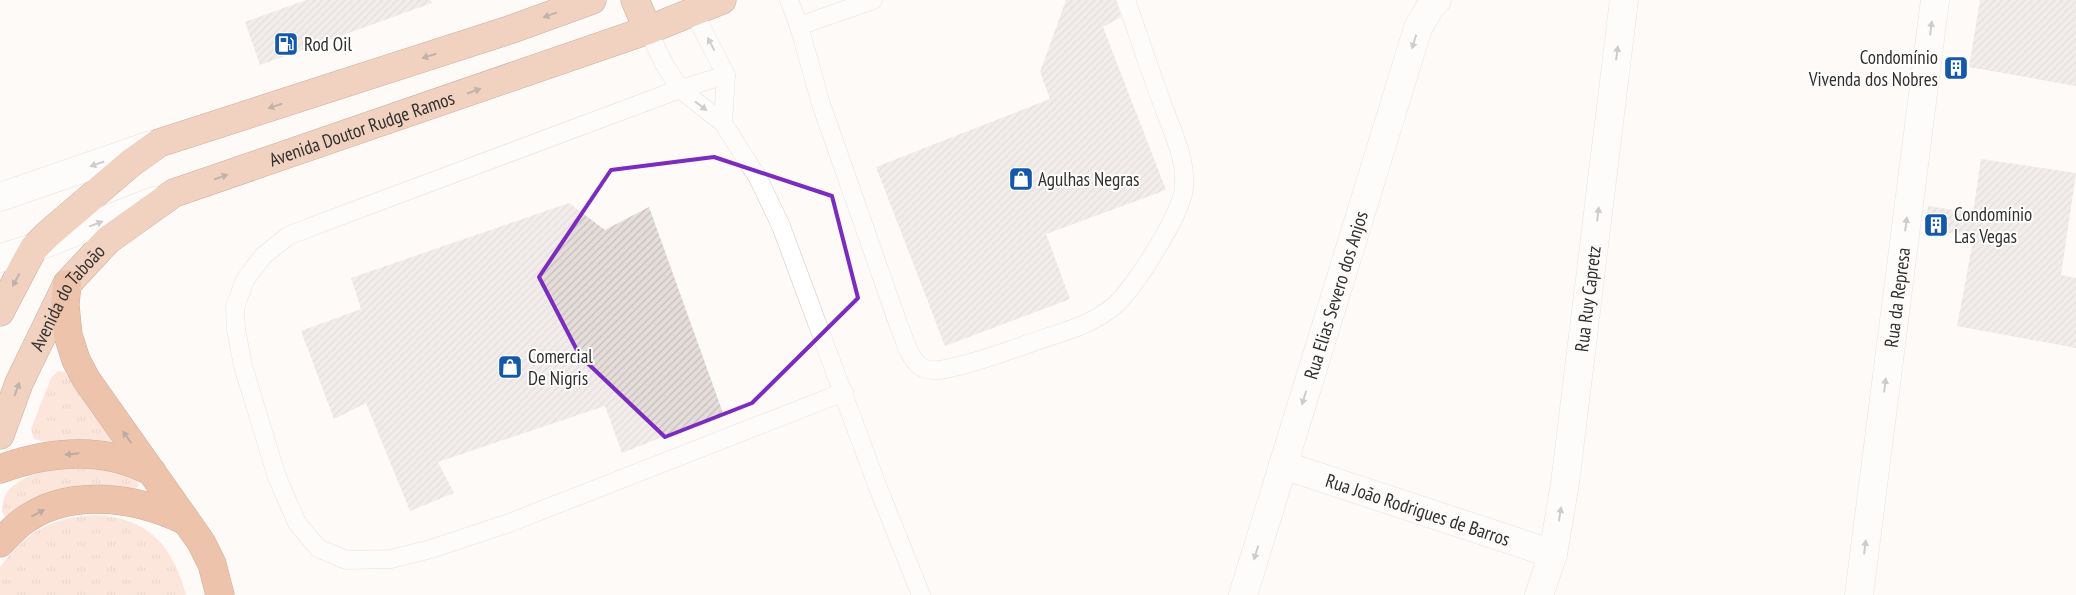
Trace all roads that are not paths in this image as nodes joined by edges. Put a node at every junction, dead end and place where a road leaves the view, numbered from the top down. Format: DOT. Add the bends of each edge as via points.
graph roads {
  1 [pos="533,0"];
  2 [pos="592,0"];
  3 [pos="636,0"];
  4 [pos="722,0"];
  5 [pos="789,0"];
  6 [pos="873,0"];
  7 [pos="1126,0"];
  8 [pos="1438,0"];
  9 [pos="1624,0"];
  10 [pos="1935,0"];
  11 [pos="690,6"];
  12 [pos="799,26"];
  13 [pos="509,30"];
  14 [pos="648,30"];
  15 [pos="726,76"];
  16 [pos="680,89"];
  17 [pos="723,123"];
  18 [pos="159,143"];
  19 [pos="174,193"];
  20 [pos="0,197"];
  21 [pos="34,248"];
  22 [pos="0,258"];
  23 [pos="67,284"];
  24 [pos="0,312"];
  25 [pos="844,392"];
  26 [pos="0,435"];
  27 [pos="1283,465"];
  28 [pos="0,469"];
  29 [pos="152,472"];
  30 [pos="184,520"];
  31 [pos="0,543"];
  32 [pos="1553,554"];
  33 [pos="916,594"];
  34 [pos="220,595"];
  35 [pos="1243,595"];
  36 [pos="1539,595"];
  37 [pos="1859,595"];
  1 -- 13 [label="main road"];
  2 -- 13 [label="main road, one-way"];
  3 -- 14 [label="main road"];
  4 -- 11 [label="main road, Avenida Doutor Rudge Ramos"];
  5 -- 12 [label="lane"];
  6 -- 12 [label="lane"];
  7 -- 12 [label="lane" via="1180,149 1184,188 1167,230 1148,264 1114,307 1084,324 944,370 920,367 912,357 821,104"];
  8 -- 27 [label="street, Rua Elias Severo dos Anjos, one-way" via="1418,28"];
  32 -- 9 [label="street, Rua Ruy Capretz, one-way"];
  37 -- 10 [label="street, Rua da Represa, one-way"];
  11 -- 14 [label="main road, Avenida Doutor Rudge Ramos"];
  15 -- 11 [label="lane, one-way"];
  13 -- 18 [label="main road, one-way"];
  14 -- 16 [label="lane"];
  19 -- 14 [label="main road, Avenida Doutor Rudge Ramos, one-way"];
  15 -- 16 [label="lane"];
  15 -- 17 [label="lane"];
  16 -- 17 [label="lane, one-way"];
  16 -- 25 [label="lane" via="288,236 263,256 245,280 235,307 236,329 243,366 277,477 297,524 318,548 346,560 391,559 509,523"];
  17 -- 25 [label="lane" via="758,178 781,226"];
  18 -- 20 [label="street, one-way"];
  18 -- 21 [label="main road" via="60,222"];
  21 -- 19 [label="street, Avenida Doutor Rudge Ramos, one-way"];
  19 -- 23 [label="main road, Avenida do Taboão" via="108,240"];
  21 -- 22 [label="street, Avenida Doutor Rudge Ramos"];
  21 -- 24 [label="main road, one-way"];
  26 -- 23 [label="main road, Avenida do Taboão, one-way" via="19,383"];
  29 -- 23 [label="highway, one-way" via="96,395 76,360 66,323"];
  25 -- 33 [label="lane"];
  27 -- 32 [label="street, Rua João Rodrigues de Barros"];
  27 -- 35 [label="street, Rua Elias Severo dos Anjos, one-way"];
  29 -- 28 [label="highway, one-way" via="140,465 94,453 46,456"];
  29 -- 30 [label="highway"];
  31 -- 30 [label="highway, one-way" via="23,521 64,502 79,500 138,505"];
  30 -- 34 [label="highway" via="207,552"];
  32 -- 36 [label="street, Rua Ruy Capretz"];
}
